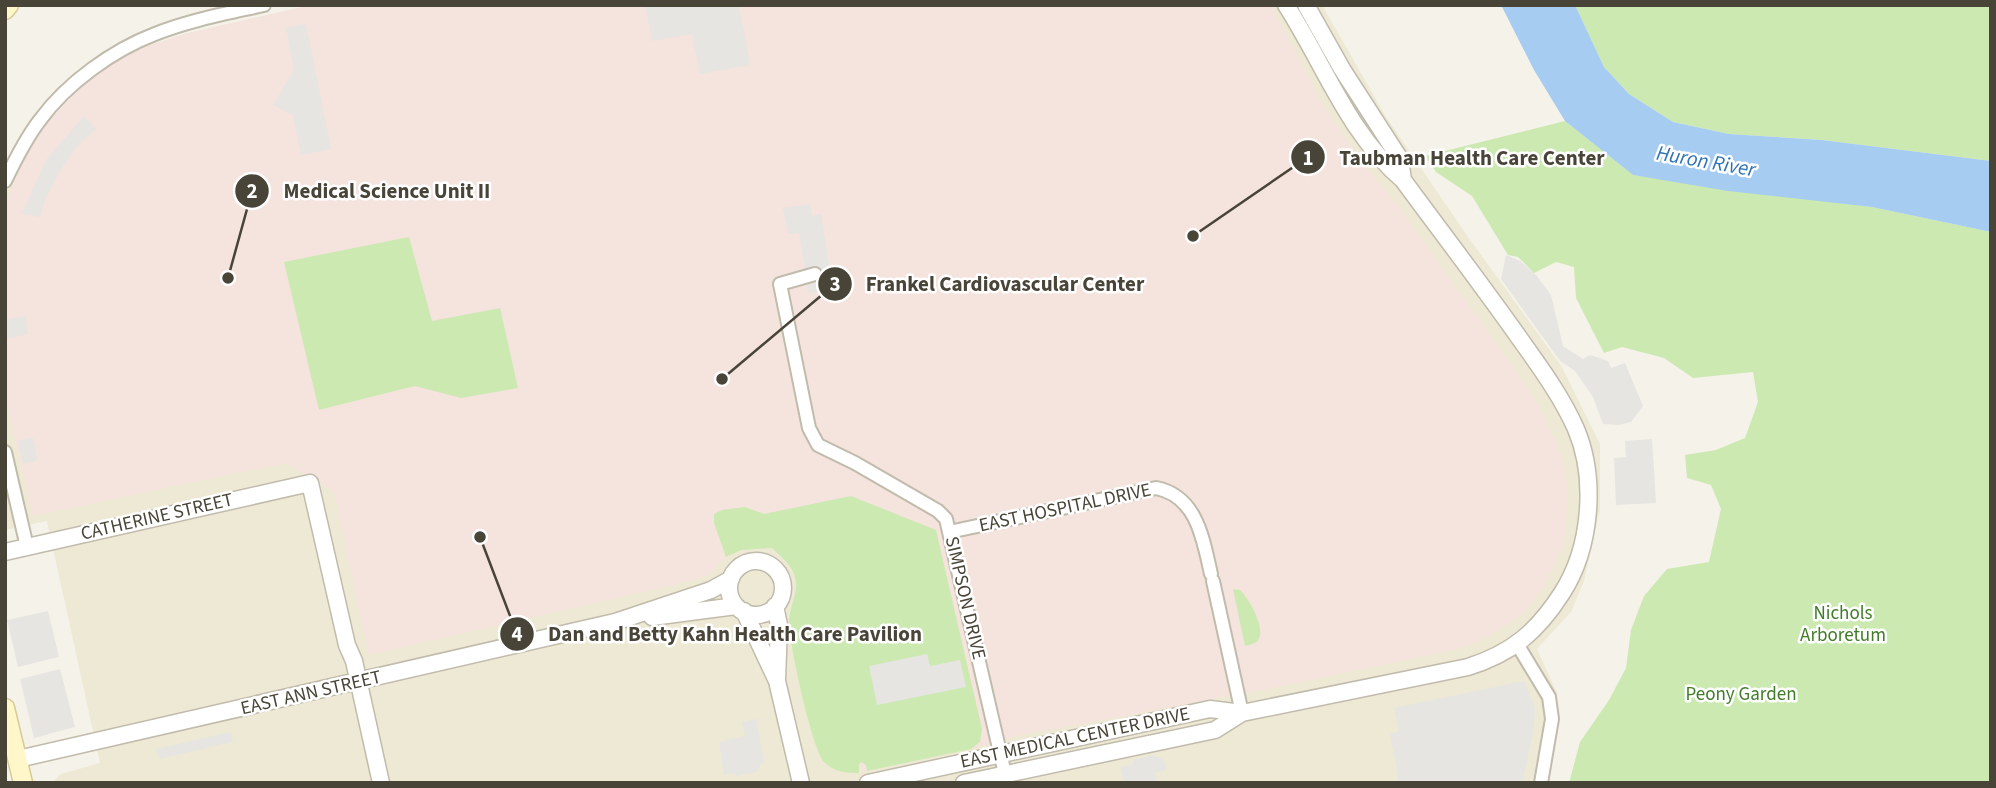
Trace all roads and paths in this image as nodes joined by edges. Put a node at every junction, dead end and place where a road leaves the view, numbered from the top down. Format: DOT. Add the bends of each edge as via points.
graph roads {
  1 [pos="9,5"];
  2 [pos="264,5"];
  3 [pos="1286,5"];
  4 [pos="1307,5"];
  5 [pos="5,10"];
  6 [pos="1404,180"];
  7 [pos="5,181"];
  8 [pos="815,274"];
  9 [pos="5,452"];
  10 [pos="949,532"];
  11 [pos="27,547"];
  12 [pos="5,552"];
  13 [pos="731,579"];
  14 [pos="775,606"];
  15 [pos="740,609"];
  16 [pos="615,622"];
  17 [pos="1517,644"];
  18 [pos="777,681"];
  19 [pos="359,682"];
  20 [pos="5,708"];
  21 [pos="1242,713"];
  22 [pos="1001,754"];
  23 [pos="12,761"];
  24 [pos="1005,774"];
  25 [pos="23,783"];
  26 [pos="381,783"];
  27 [pos="801,783"];
  28 [pos="868,783"];
  29 [pos="964,783"];
  30 [pos="1541,783"];
  1 -- 5 [label="main road"];
  2 -- 7 [label="street" via="153,34 108,58 40,119"];
  3 -- 6 [label="street" via="1355,125"];
  4 -- 6 [label="street" via="1400,159"];
  6 -- 17 [label="street, EAST MEDICAL CENTER DRIVE" via="1498,307 1567,412 1588,472 1578,563 1544,619"];
  8 -- 10 [label="street, SIMPSON DRIVE" via="780,284 809,428 818,445 938,512 946,519"];
  9 -- 11 [label="street"];
  10 -- 21 [label="street, EAST HOSPITAL DRIVE" via="1156,488 1167,490 1195,517"];
  10 -- 22 [label="street, SIMPSON DRIVE"];
  11 -- 12 [label="street, CATHERINE STREET"];
  11 -- 19 [label="street, CATHERINE STREET" via="310,483"];
  13 -- 14 [label="street" via="739,566 748,562 771,564 783,584"];
  13 -- 15 [label="street" via="729,588"];
  13 -- 16 [label="street, EAST ANN STREET"];
  14 -- 15 [label="street" via="760,615"];
  14 -- 18 [label="street"];
  15 -- 16 [label="street, EAST ANN STREET"];
  15 -- 18 [label="street"];
  16 -- 19 [label="street, EAST ANN STREET"];
  17 -- 21 [label="street, EAST MEDICAL CENTER DRIVE" via="1500,656 1468,667"];
  17 -- 30 [label="street" via="1549,697 1552,719"];
  18 -- 27 [label="street"];
  19 -- 23 [label="street, EAST ANN STREET"];
  19 -- 26 [label="street"];
  20 -- 23 [label="main road"];
  21 -- 22 [label="street, EAST MEDICAL CENTER DRIVE" via="1210,709"];
  21 -- 24 [label="street, EAST MEDICAL CENTER DRIVE" via="1215,730"];
  22 -- 24 [label="street, SIMPSON DRIVE"];
  22 -- 28 [label="street, EAST MEDICAL CENTER DRIVE"];
  23 -- 25 [label="main road"];
  24 -- 29 [label="street, EAST MEDICAL CENTER DRIVE"];
}
